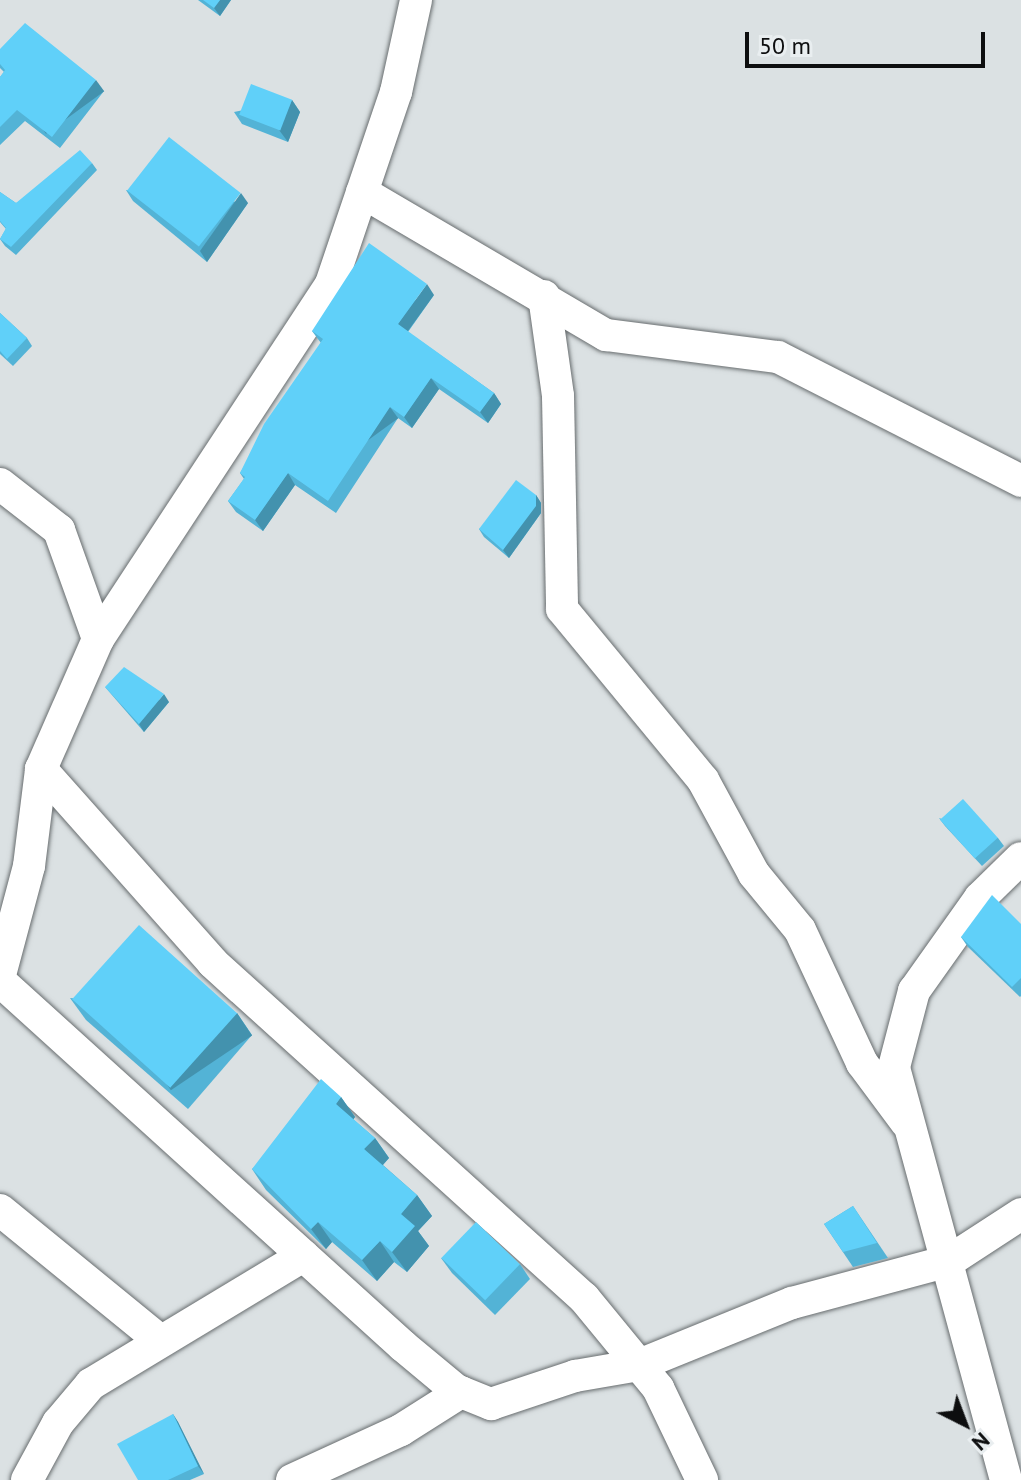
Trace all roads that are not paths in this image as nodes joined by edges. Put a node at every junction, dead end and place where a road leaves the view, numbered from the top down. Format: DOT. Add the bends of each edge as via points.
graph roads {
  1 [pos="416,0"];
  2 [pos="362,192"];
  3 [pos="544,296"];
  4 [pos="1021,481"];
  5 [pos="0,484"];
  6 [pos="98,639"];
  7 [pos="41,769"];
  8 [pos="1021,858"];
  9 [pos="0,978"];
  10 [pos="906,1122"];
  11 [pos="0,1210"];
  12 [pos="1021,1214"];
  13 [pos="303,1256"];
  14 [pos="949,1261"];
  15 [pos="157,1338"];
  16 [pos="639,1365"];
  17 [pos="461,1392"];
  18 [pos="27,1480"];
  19 [pos="292,1480"];
  20 [pos="702,1480"];
  21 [pos="1006,1480"];
  1 -- 2 [label="street"];
  2 -- 3 [label="street"];
  2 -- 6 [label="street" via="331,284"];
  3 -- 4 [label="street" via="606,335 778,357"];
  3 -- 10 [label="street" via="558,396 562,609 703,780 754,874 800,930 862,1063"];
  5 -- 6 [label="street" via="59,530"];
  6 -- 7 [label="street"];
  7 -- 9 [label="street" via="29,866"];
  7 -- 16 [label="street" via="213,963 584,1298"];
  8 -- 10 [label="street" via="980,898 914,991 894,1067"];
  9 -- 13 [label="street"];
  10 -- 14 [label="street"];
  11 -- 15 [label="street"];
  12 -- 14 [label="street"];
  13 -- 15 [label="street"];
  13 -- 17 [label="street"];
  14 -- 16 [label="street" via="792,1303"];
  14 -- 21 [label="street"];
  15 -- 18 [label="street" via="91,1384 58,1423"];
  16 -- 17 [label="street" via="575,1376 491,1404"];
  16 -- 20 [label="street"];
  17 -- 19 [label="street" via="401,1430"];
}
